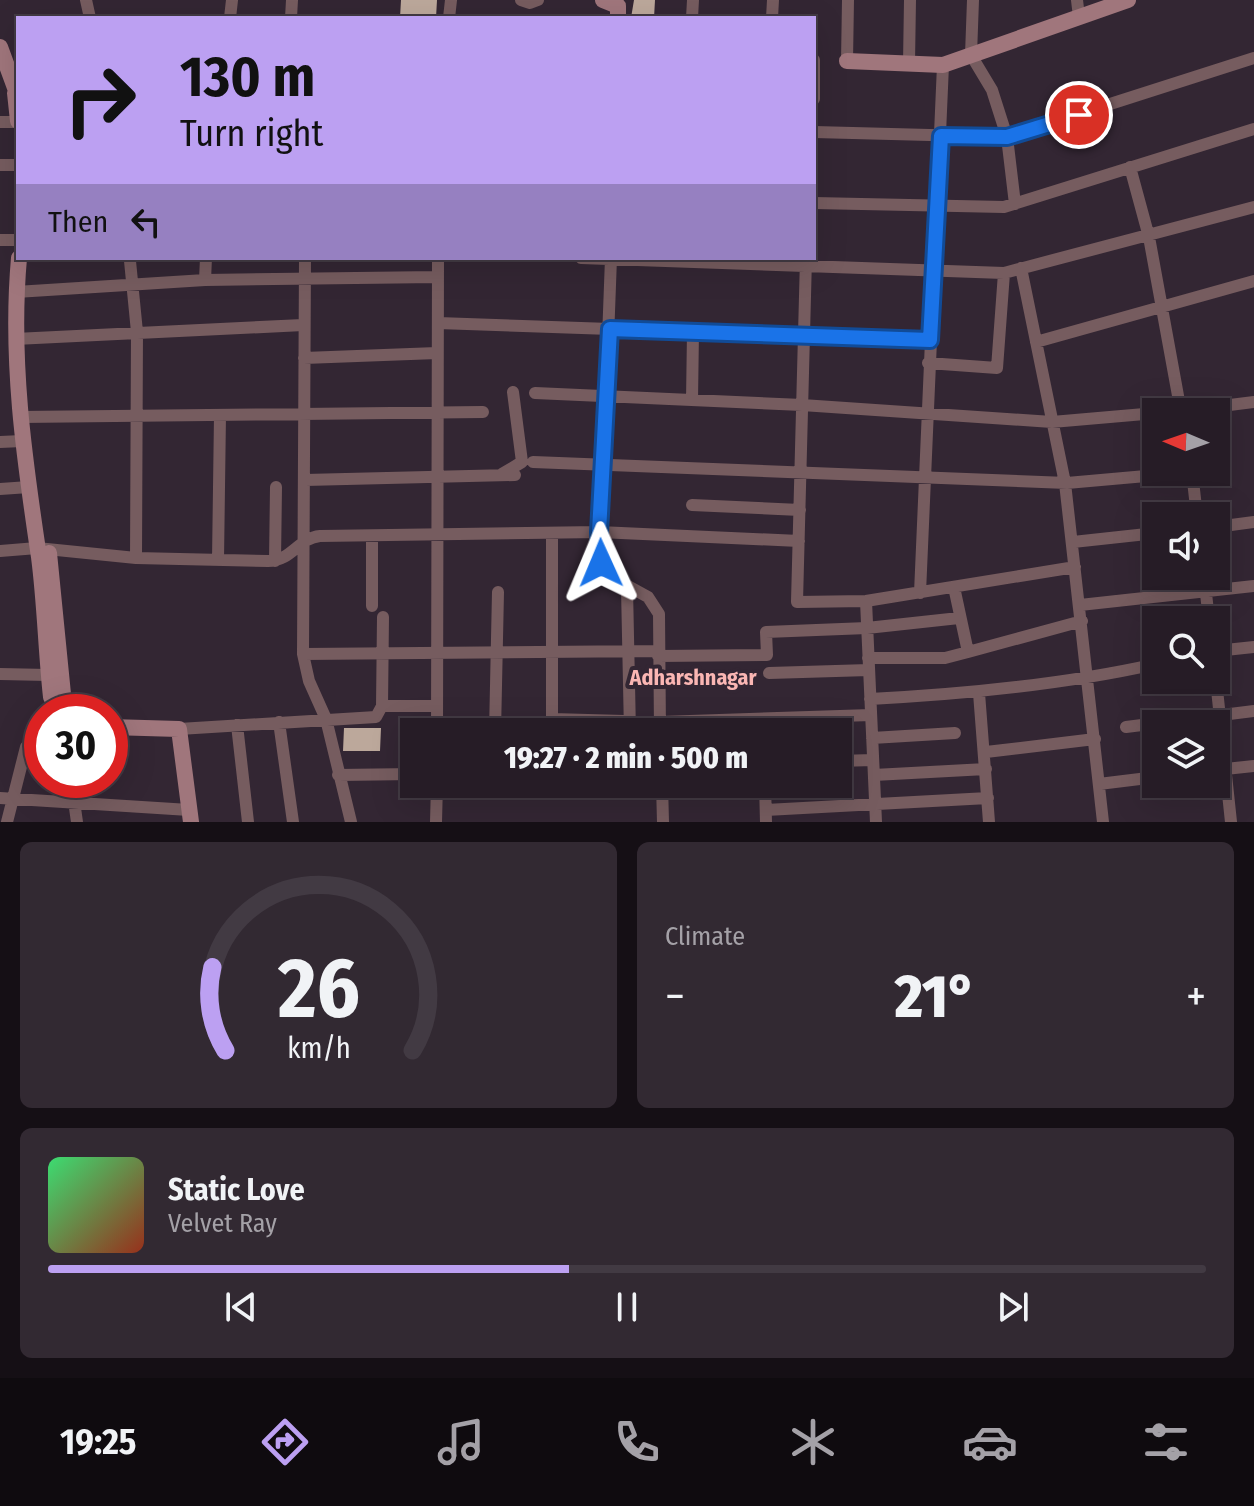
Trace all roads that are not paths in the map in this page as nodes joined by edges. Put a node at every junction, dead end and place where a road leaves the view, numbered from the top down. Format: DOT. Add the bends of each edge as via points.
graph roads {
  1 [pos="521,0"];
  2 [pos="538,0"];
  3 [pos="848,0"];
  4 [pos="910,0"];
  5 [pos="973,0"];
  6 [pos="1128,0"];
  7 [pos="1078,8"];
  8 [pos="1,54"];
  9 [pos="971,55"];
  10 [pos="1254,58"];
  11 [pos="847,61"];
  12 [pos="909,63"];
  13 [pos="943,65"];
  14 [pos="16,87"];
  15 [pos="1254,129"];
  16 [pos="816,132"];
  17 [pos="941,136"];
  18 [pos="1007,137"];
  19 [pos="1130,167"];
  20 [pos="816,203"];
  21 [pos="937,204"];
  22 [pos="1015,204"];
  23 [pos="1254,207"];
  24 [pos="1149,237"];
  25 [pos="19,260"];
  26 [pos="29,260"];
  27 [pos="206,260"];
  28 [pos="305,260"];
  29 [pos="438,260"];
  30 [pos="611,260"];
  31 [pos="676,260"];
  32 [pos="130,261"];
  33 [pos="805,262"];
  34 [pos="1021,268"];
  35 [pos="934,271"];
  36 [pos="1004,273"];
  37 [pos="437,277"];
  38 [pos="305,279"];
  39 [pos="205,280"];
  40 [pos="1254,281"];
  41 [pos="134,286"];
  42 [pos="21,292"];
  43 [pos="1162,307"];
  44 [pos="438,323"];
  45 [pos="303,325"];
  46 [pos="610,329"];
  47 [pos="137,332"];
  48 [pos="693,332"];
  49 [pos="804,337"];
  50 [pos="20,339"];
  51 [pos="930,340"];
  52 [pos="1036,342"];
  53 [pos="437,353"];
  54 [pos="304,358"];
  55 [pos="928,363"];
  56 [pos="513,392"];
  57 [pos="535,393"];
  58 [pos="607,396"];
  59 [pos="1178,398"];
  60 [pos="692,400"];
  61 [pos="1254,402"];
  62 [pos="802,405"];
  63 [pos="1230,405"];
  64 [pos="483,412"];
  65 [pos="437,413"];
  66 [pos="305,414"];
  67 [pos="925,414"];
  68 [pos="1142,414"];
  69 [pos="220,415"];
  70 [pos="137,416"];
  71 [pos="25,417"];
  72 [pos="1052,422"];
  73 [pos="22,441"];
  74 [pos="0,442"];
  75 [pos="533,462"];
  76 [pos="605,464"];
  77 [pos="800,472"];
  78 [pos="437,476"];
  79 [pos="1142,476"];
  80 [pos="923,478"];
  81 [pos="305,480"];
  82 [pos="1065,483"];
  83 [pos="29,487"];
  84 [pos="276,487"];
  85 [pos="0,489"];
  86 [pos="692,505"];
  87 [pos="800,510"];
  88 [pos="1254,522"];
  89 [pos="1230,525"];
  90 [pos="599,532"];
  91 [pos="552,535"];
  92 [pos="1142,535"];
  93 [pos="437,536"];
  94 [pos="372,537"];
  95 [pos="305,540"];
  96 [pos="799,541"];
  97 [pos="1073,542"];
  98 [pos="42,549"];
  99 [pos="0,551"];
  100 [pos="136,558"];
  101 [pos="218,560"];
  102 [pos="275,561"];
  103 [pos="1075,567"];
  104 [pos="1254,586"];
  105 [pos="954,587"];
  106 [pos="627,588"];
  107 [pos="1206,591"];
  108 [pos="498,592"];
  109 [pos="920,593"];
  110 [pos="866,601"];
  111 [pos="1080,605"];
  112 [pos="372,606"];
  113 [pos="1208,606"];
  114 [pos="383,617"];
  115 [pos="959,618"];
  116 [pos="1082,621"];
  117 [pos="867,628"];
  118 [pos="1254,647"];
  119 [pos="1230,650"];
  120 [pos="628,651"];
  121 [pos="495,652"];
  122 [pos="552,652"];
  123 [pos="968,652"];
  124 [pos="383,653"];
  125 [pos="437,653"];
  126 [pos="658,653"];
  127 [pos="303,654"];
  128 [pos="869,664"];
  129 [pos="1142,667"];
  130 [pos="769,673"];
  131 [pos="0,674"];
  132 [pos="48,675"];
  133 [pos="1089,678"];
  134 [pos="979,693"];
  135 [pos="51,694"];
  136 [pos="63,694"];
  137 [pos="870,699"];
  138 [pos="382,706"];
  139 [pos="437,706"];
  140 [pos="1254,711"];
  141 [pos="871,715"];
  142 [pos="1230,715"];
  143 [pos="437,718"];
  144 [pos="495,718"];
  145 [pos="552,718"];
  146 [pos="629,718"];
  147 [pos="660,718"];
  148 [pos="818,718"];
  149 [pos="326,719"];
  150 [pos="279,722"];
  151 [pos="237,725"];
  152 [pos="1142,725"];
  153 [pos="1126,727"];
  154 [pos="128,728"];
  155 [pos="179,729"];
  156 [pos="955,733"];
  157 [pos="872,738"];
  158 [pos="1095,739"];
  159 [pos="24,752"];
  160 [pos="986,752"];
  161 [pos="873,760"];
  162 [pos="852,761"];
  163 [pos="1254,766"];
  164 [pos="1230,768"];
  165 [pos="986,769"];
  166 [pos="400,774"];
  167 [pos="338,775"];
  168 [pos="874,775"];
  169 [pos="1142,779"];
  170 [pos="1099,784"];
  171 [pos="74,798"];
  172 [pos="437,798"];
  173 [pos="662,798"];
  174 [pos="988,798"];
  175 [pos="1226,798"];
  176 [pos="6,799"];
  177 [pos="75,804"];
  178 [pos="875,806"];
  179 [pos="190,816"];
  180 [pos="766,816"];
  181 [pos="7,822"];
  182 [pos="77,822"];
  183 [pos="248,822"];
  184 [pos="293,822"];
  185 [pos="351,822"];
  186 [pos="436,822"];
  187 [pos="663,822"];
  188 [pos="876,822"];
  189 [pos="989,822"];
  190 [pos="1103,822"];
  191 [pos="1231,822"];
  1 -- 2 [label="street"];
  3 -- 11 [label="street"];
  4 -- 12 [label="street"];
  5 -- 9 [label="street"];
  6 -- 7 [label="street"];
  7 -- 9 [label="street"];
  8 -- 14 [label="street"];
  9 -- 13 [label="street"];
  9 -- 18 [label="street" via="992,90"];
  10 -- 18 [label="street"];
  11 -- 12 [label="street"];
  12 -- 13 [label="street"];
  13 -- 17 [label="street"];
  15 -- 19 [label="street"];
  16 -- 17 [label="street"];
  17 -- 18 [label="street"];
  17 -- 21 [label="street"];
  18 -- 22 [label="street"];
  19 -- 22 [label="street"];
  19 -- 24 [label="street"];
  20 -- 21 [label="street"];
  21 -- 22 [label="street"];
  21 -- 35 [label="street"];
  23 -- 24 [label="street"];
  24 -- 34 [label="street"];
  24 -- 43 [label="street"];
  25 -- 42 [label="street"];
  26 -- 42 [label="street"];
  27 -- 39 [label="street"];
  28 -- 38 [label="street"];
  29 -- 37 [label="street"];
  30 -- 46 [label="street"];
  31 -- 33 [label="street"];
  32 -- 41 [label="street"];
  33 -- 35 [label="street"];
  33 -- 49 [label="street"];
  34 -- 36 [label="street"];
  34 -- 52 [label="street"];
  35 -- 36 [label="street"];
  35 -- 51 [label="street"];
  36 -- 55 [label="street" via="997,368"];
  37 -- 38 [label="street"];
  37 -- 44 [label="street"];
  38 -- 39 [label="street"];
  38 -- 45 [label="street"];
  39 -- 41 [label="street"];
  40 -- 43 [label="street"];
  41 -- 42 [label="street"];
  41 -- 47 [label="street"];
  42 -- 50 [label="street"];
  43 -- 52 [label="street"];
  43 -- 59 [label="street"];
  44 -- 46 [label="street"];
  44 -- 53 [label="street"];
  45 -- 47 [label="street"];
  45 -- 54 [label="street"];
  46 -- 48 [label="street"];
  46 -- 58 [label="street"];
  47 -- 50 [label="street"];
  47 -- 70 [label="street"];
  48 -- 49 [label="street"];
  48 -- 60 [label="street"];
  49 -- 51 [label="street"];
  49 -- 62 [label="street"];
  50 -- 71 [label="street"];
  51 -- 55 [label="street"];
  52 -- 72 [label="street"];
  53 -- 54 [label="street"];
  53 -- 65 [label="street"];
  54 -- 66 [label="street"];
  55 -- 67 [label="street"];
  56 -- 78 [label="street" via="522,462 509,475"];
  57 -- 58 [label="street"];
  58 -- 60 [label="street"];
  58 -- 76 [label="street"];
  60 -- 62 [label="street"];
  61 -- 63 [label="street"];
  62 -- 67 [label="street"];
  62 -- 77 [label="street"];
  64 -- 65 [label="street"];
  65 -- 66 [label="street"];
  65 -- 78 [label="street"];
  66 -- 69 [label="street"];
  66 -- 81 [label="street"];
  67 -- 72 [label="street"];
  67 -- 80 [label="street"];
  68 -- 72 [label="street"];
  69 -- 70 [label="street"];
  69 -- 101 [label="street"];
  70 -- 71 [label="street"];
  70 -- 100 [label="street"];
  71 -- 73 [label="street"];
  71 -- 98 [label="street"];
  72 -- 82 [label="street"];
  73 -- 74 [label="street"];
  73 -- 83 [label="street"];
  75 -- 76 [label="street"];
  76 -- 77 [label="street"];
  76 -- 90 [label="street"];
  77 -- 80 [label="street"];
  77 -- 87 [label="street"];
  78 -- 81 [label="street"];
  78 -- 93 [label="street"];
  79 -- 82 [label="street"];
  80 -- 82 [label="street"];
  80 -- 109 [label="street"];
  81 -- 95 [label="street"];
  82 -- 97 [label="street"];
  83 -- 85 [label="street"];
  83 -- 98 [label="street"];
  84 -- 102 [label="street"];
  86 -- 87 [label="street"];
  87 -- 96 [label="street"];
  88 -- 89 [label="street"];
  90 -- 91 [label="street"];
  90 -- 96 [label="street"];
  90 -- 106 [label="street" via="603,569"];
  91 -- 93 [label="street"];
  91 -- 122 [label="street"];
  92 -- 97 [label="street"];
  93 -- 94 [label="street"];
  93 -- 125 [label="street"];
  94 -- 95 [label="street"];
  94 -- 112 [label="street"];
  95 -- 102 [label="street" via="292,555"];
  95 -- 127 [label="street"];
  96 -- 110 [label="street" via="797,602"];
  97 -- 103 [label="street"];
  98 -- 99 [label="street"];
  98 -- 100 [label="street"];
  98 -- 132 [label="street"];
  98 -- 136 [label="street"];
  100 -- 101 [label="street"];
  101 -- 102 [label="street"];
  103 -- 105 [label="street"];
  103 -- 111 [label="street"];
  104 -- 107 [label="street"];
  105 -- 109 [label="street"];
  105 -- 115 [label="street"];
  106 -- 120 [label="street"];
  106 -- 126 [label="street" via="648,597 657,608"];
  107 -- 111 [label="street"];
  107 -- 113 [label="street"];
  108 -- 121 [label="street"];
  109 -- 110 [label="street"];
  110 -- 117 [label="street"];
  111 -- 116 [label="street"];
  114 -- 124 [label="street"];
  115 -- 117 [label="street"];
  115 -- 123 [label="street"];
  116 -- 123 [label="street"];
  116 -- 133 [label="street"];
  117 -- 126 [label="street" via="766,632 767,655"];
  117 -- 128 [label="street"];
  118 -- 119 [label="street"];
  120 -- 122 [label="street"];
  120 -- 126 [label="street"];
  120 -- 146 [label="street"];
  121 -- 122 [label="street"];
  121 -- 125 [label="street"];
  121 -- 144 [label="street"];
  122 -- 145 [label="street"];
  123 -- 128 [label="street"];
  124 -- 125 [label="street"];
  124 -- 127 [label="street"];
  124 -- 138 [label="street"];
  125 -- 139 [label="street"];
  126 -- 147 [label="street"];
  127 -- 149 [label="street"];
  128 -- 130 [label="street"];
  128 -- 137 [label="street"];
  129 -- 133 [label="street"];
  131 -- 132 [label="street"];
  132 -- 135 [label="street"];
  133 -- 134 [label="street"];
  133 -- 158 [label="street"];
  134 -- 137 [label="street"];
  134 -- 160 [label="street"];
  137 -- 141 [label="street"];
  138 -- 139 [label="street"];
  138 -- 149 [label="street" via="371,718"];
  139 -- 143 [label="street"];
  140 -- 142 [label="street"];
  141 -- 148 [label="street"];
  141 -- 157 [label="street"];
  149 -- 150 [label="street"];
  149 -- 167 [label="street"];
  150 -- 151 [label="street"];
  150 -- 184 [label="street"];
  151 -- 155 [label="street"];
  151 -- 183 [label="street"];
  152 -- 153 [label="street"];
  154 -- 155 [label="street"];
  155 -- 179 [label="street"];
  156 -- 157 [label="street"];
  157 -- 161 [label="street"];
  158 -- 160 [label="street"];
  158 -- 170 [label="street"];
  159 -- 176 [label="street"];
  160 -- 165 [label="street"];
  161 -- 162 [label="street"];
  161 -- 168 [label="street"];
  163 -- 164 [label="street"];
  165 -- 168 [label="street"];
  165 -- 174 [label="street"];
  166 -- 167 [label="street"];
  167 -- 185 [label="street"];
  168 -- 178 [label="street"];
  169 -- 170 [label="street"];
  170 -- 190 [label="street"];
  171 -- 177 [label="street"];
  172 -- 186 [label="street"];
  173 -- 187 [label="street"];
  174 -- 178 [label="street"];
  174 -- 189 [label="street"];
  175 -- 191 [label="street"];
  176 -- 177 [label="street"];
  176 -- 181 [label="street"];
  177 -- 179 [label="street"];
  177 -- 182 [label="street"];
  178 -- 180 [label="street"];
  178 -- 188 [label="street"];
}
